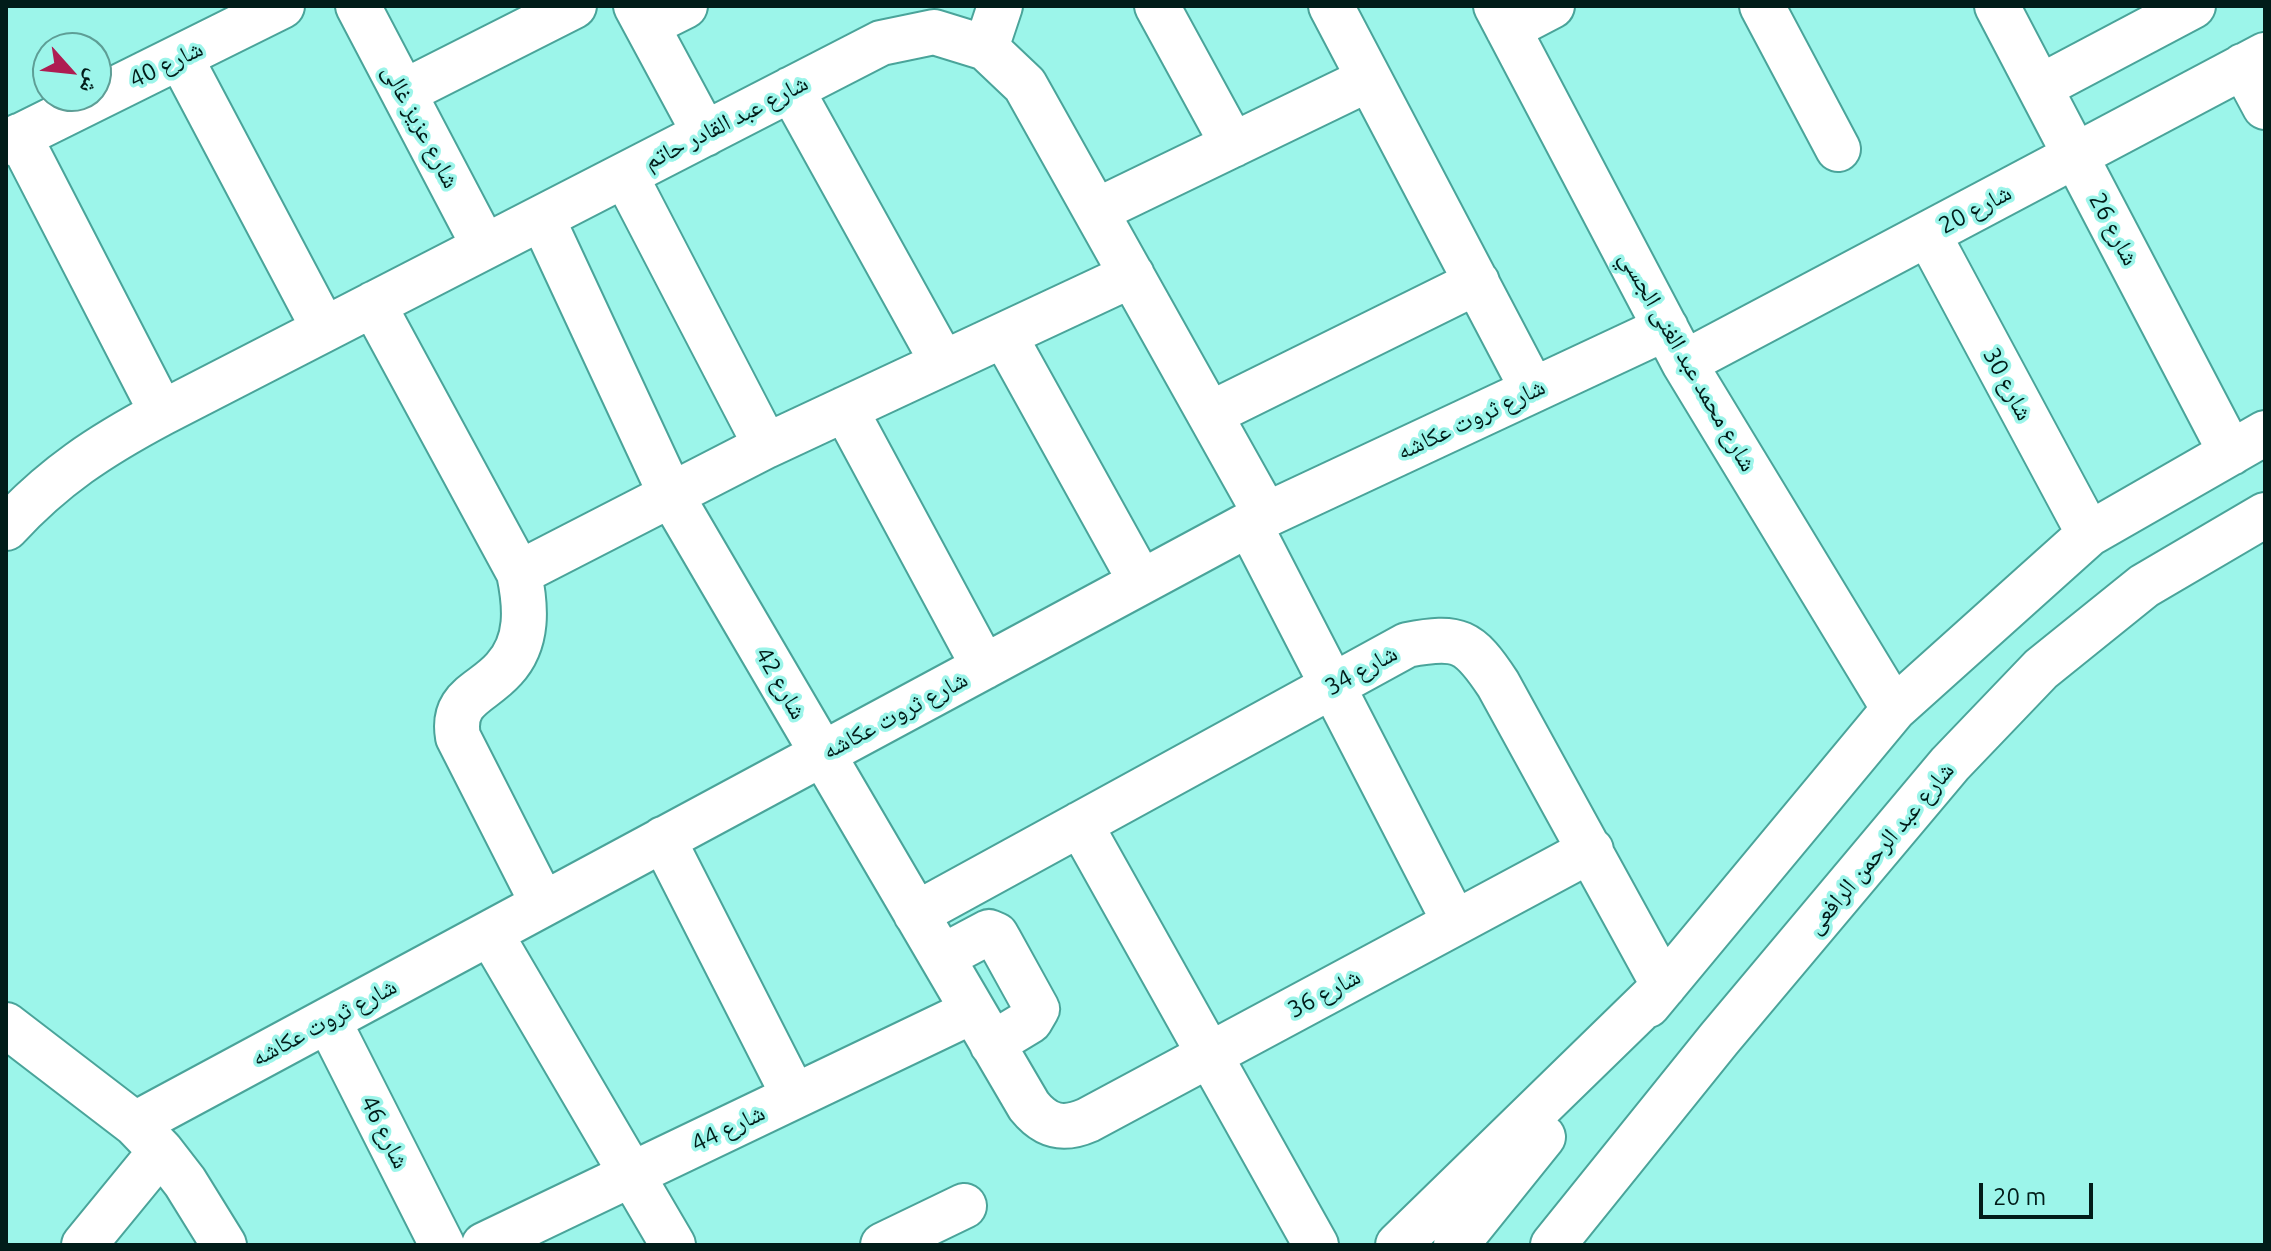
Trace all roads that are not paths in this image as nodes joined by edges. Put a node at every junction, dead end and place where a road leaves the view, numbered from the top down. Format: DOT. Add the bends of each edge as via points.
graph roads {
  1 [pos="282,6"];
  2 [pos="358,6"];
  3 [pos="574,6"];
  4 [pos="685,6"];
  5 [pos="1000,6"];
  6 [pos="1331,6"];
  7 [pos="1552,6"];
  8 [pos="1762,6"];
  9 [pos="1997,6"];
  10 [pos="2193,6"];
  11 [pos="1173,11"];
  12 [pos="642,16"];
  13 [pos="1502,18"];
  14 [pos="986,48"];
  15 [pos="180,57"];
  16 [pos="2254,60"];
  17 [pos="1369,79"];
  18 [pos="2040,87"];
  19 [pos="791,89"];
  20 [pos="404,92"];
  21 [pos="2265,107"];
  22 [pos="705,134"];
  23 [pos="12,140"];
  24 [pos="1233,145"];
  25 [pos="1838,149"];
  26 [pos="2076,155"];
  27 [pos="625,175"];
  28 [pos="1096,211"];
  29 [pos="542,218"];
  30 [pos="1928,234"];
  31 [pos="484,246"];
  32 [pos="1132,275"];
  33 [pos="1477,282"];
  34 [pos="373,304"];
  35 [pos="324,329"];
  36 [pos="1004,335"];
  37 [pos="1675,346"];
  38 [pos="943,363"];
  39 [pos="1533,390"];
  40 [pos="845,409"];
  41 [pos="162,413"];
  42 [pos="1210,414"];
  43 [pos="2248,443"];
  44 [pos="766,446"];
  45 [pos="671,495"];
  46 [pos="2265,515"];
  47 [pos="1257,520"];
  48 [pos="7,524"];
  49 [pos="2089,534"];
  50 [pos="519,573"];
  51 [pos="1141,582"];
  52 [pos="984,667"];
  53 [pos="1332,686"];
  54 [pos="1894,709"];
  55 [pos="822,754"];
  56 [pos="1080,824"];
  57 [pos="663,839"];
  58 [pos="1591,850"];
  59 [pos="543,904"];
  60 [pos="916,914"];
  61 [pos="1455,923"];
  62 [pos="490,933"];
  63 [pos="942,957"];
  64 [pos="1664,986"];
  65 [pos="328,1020"];
  66 [pos="6,1025"];
  67 [pos="982,1027"];
  68 [pos="1209,1055"];
  69 [pos="794,1096"];
  70 [pos="1055,1126"];
  71 [pos="148,1137"];
  72 [pos="632,1174"];
  73 [pos="964,1206"];
  74 [pos="84,1245"];
  75 [pos="224,1245"];
  76 [pos="442,1245"];
  77 [pos="484,1245"];
  78 [pos="673,1245"];
  79 [pos="883,1245"];
  80 [pos="1316,1245"];
  81 [pos="1398,1245"];
  82 [pos="1456,1245"];
  83 [pos="1553,1245"];
  1 -- 15 [label="street, شارع 40"];
  2 -- 20 [label="street, شارع عزيز غالى"];
  3 -- 20 [label="street"];
  4 -- 12 [label="street"];
  5 -- 14 [label="street"];
  6 -- 17 [label="street"];
  7 -- 13 [label="street"];
  8 -- 25 [label="street"];
  9 -- 18 [label="street, شارع 26"];
  10 -- 18 [label="street"];
  11 -- 24 [label="street"];
  12 -- 22 [label="street"];
  13 -- 37 [label="street, شارع محمد عبد الغنى الجسي"];
  14 -- 19 [label="street, شارع عبد القادر حاتم" via="934,32 881,43"];
  14 -- 28 [label="street, شارع عبد القادر حاتم" via="1025,85"];
  15 -- 23 [label="street, شارع 40"];
  15 -- 35 [label="street"];
  16 -- 21 [label="street"];
  16 -- 26 [label="street, شارع 20"];
  17 -- 24 [label="street"];
  17 -- 33 [label="street"];
  18 -- 26 [label="street, شارع 26"];
  19 -- 22 [label="street, شارع عبد القادر حاتم"];
  19 -- 38 [label="street"];
  20 -- 31 [label="street, شارع عزيز غالى"];
  22 -- 27 [label="street, شارع عبد القادر حاتم"];
  23 -- 41 [label="street"];
  24 -- 28 [label="street"];
  26 -- 30 [label="street, شارع 20"];
  26 -- 43 [label="street, شارع 26"];
  27 -- 29 [label="street, شارع عبد القادر حاتم"];
  27 -- 44 [label="street"];
  28 -- 32 [label="street, شارع عبد القادر حاتم"];
  29 -- 31 [label="street, شارع عبد القادر حاتم"];
  29 -- 45 [label="street, شارع 42"];
  30 -- 37 [label="street, شارع 20"];
  30 -- 49 [label="street, شارع 30"];
  31 -- 34 [label="street, شارع عبد القادر حاتم"];
  32 -- 36 [label="street"];
  32 -- 42 [label="street, شارع عبد القادر حاتم"];
  33 -- 39 [label="street"];
  33 -- 42 [label="street"];
  34 -- 35 [label="street, شارع عبد القادر حاتم"];
  34 -- 50 [label="street"];
  35 -- 41 [label="street, شارع عبد القادر حاتم"];
  36 -- 38 [label="street"];
  36 -- 51 [label="street"];
  37 -- 39 [label="street, شارع ثروت عكاشه"];
  37 -- 54 [label="street, شارع محمد عبد الغنى الجسي"];
  38 -- 40 [label="street"];
  39 -- 47 [label="street, شارع ثروت عكاشه"];
  40 -- 44 [label="street"];
  40 -- 52 [label="street"];
  41 -- 48 [label="street, شارع عبد القادر حاتم" via="106,443"];
  42 -- 47 [label="street, شارع عبد القادر حاتم"];
  43 -- 49 [label="street"];
  44 -- 45 [label="street"];
  45 -- 50 [label="street"];
  45 -- 55 [label="street, شارع 42"];
  46 -- 83 [label="street, شارع عبد الرحمن الرافعى" via="2144,586 2041,669 1940,776"];
  47 -- 51 [label="street, شارع ثروت عكاشه"];
  47 -- 53 [label="street, شارع عبد القادر حاتم"];
  49 -- 54 [label="street"];
  50 -- 59 [label="street" via="526,605 521,638 505,668 470,697 455,723"];
  51 -- 52 [label="street, شارع ثروت عكاشه"];
  52 -- 55 [label="street, شارع ثروت عكاشه"];
  53 -- 56 [label="street, شارع 34"];
  53 -- 58 [label="street, شارع 34" via="1407,645 1444,638 1478,653"];
  53 -- 61 [label="street, شارع عبد القادر حاتم"];
  54 -- 64 [label="street"];
  55 -- 57 [label="street, شارع ثروت عكاشه"];
  55 -- 60 [label="street, شارع 42"];
  56 -- 60 [label="street, شارع 34"];
  56 -- 68 [label="street"];
  57 -- 59 [label="street, شارع ثروت عكاشه"];
  57 -- 69 [label="street"];
  58 -- 61 [label="street, شارع 36"];
  58 -- 64 [label="street, شارع 34"];
  59 -- 62 [label="street, شارع ثروت عكاشه"];
  60 -- 63 [label="street, شارع 42"];
  61 -- 68 [label="street, شارع 36"];
  62 -- 65 [label="street, شارع ثروت عكاشه"];
  62 -- 72 [label="street"];
  63 -- 67 [label="street, شارع 42"];
  63 -- 67 [label="street, شارع 44" via="989,932 996,935 1037,1009 1030,1021"];
  64 -- 81 [label="street"];
  64 -- 82 [label="street"];
  65 -- 71 [label="street, شارع ثروت عكاشه"];
  65 -- 76 [label="street, شارع 46"];
  66 -- 71 [label="street"];
  67 -- 69 [label="street, شارع 44"];
  67 -- 70 [label="street, شارع 42" via="1029,1106"];
  68 -- 70 [label="street, شارع 36" via="1088,1120 1072,1127"];
  68 -- 80 [label="street"];
  69 -- 72 [label="street, شارع 44"];
  71 -- 74 [label="street"];
  71 -- 75 [label="street"];
  72 -- 77 [label="street, شارع 44"];
  72 -- 78 [label="street"];
  73 -- 79 [label="street"];
}
